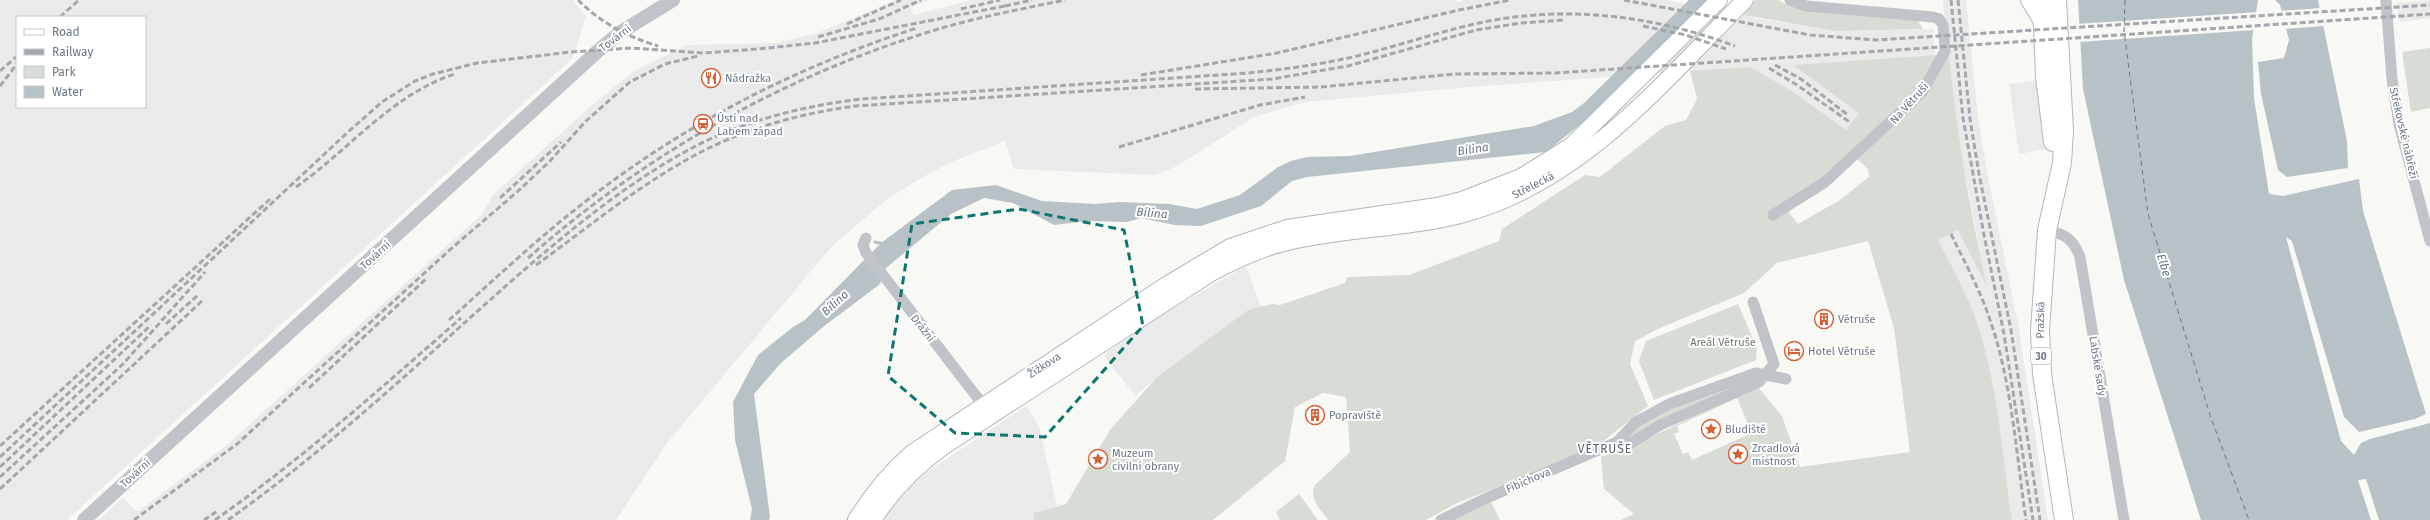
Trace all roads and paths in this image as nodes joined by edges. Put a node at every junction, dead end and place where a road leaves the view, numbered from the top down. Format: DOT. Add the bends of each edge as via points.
graph roads {
  1 [pos="673,0"];
  2 [pos="1719,0"];
  3 [pos="1745,0"];
  4 [pos="1790,0"];
  5 [pos="2029,0"];
  6 [pos="2042,0"];
  7 [pos="2057,0"];
  8 [pos="2386,0"];
  9 [pos="2043,23"];
  10 [pos="2054,191"];
  11 [pos="1773,215"];
  12 [pos="2047,230"];
  13 [pos="866,238"];
  14 [pos="2430,241"];
  15 [pos="1257,244"];
  16 [pos="1754,302"];
  17 [pos="1764,376"];
  18 [pos="1786,379"];
  19 [pos="986,410"];
  20 [pos="1617,442"];
  21 [pos="84,520"];
  22 [pos="856,520"];
  23 [pos="873,520"];
  24 [pos="1441,520"];
  25 [pos="2064,520"];
  26 [pos="2124,520"];
  1 -- 21 [label="street, Tovární" via="621,32 599,50"];
  2 -- 15 [label="main road, Střelecká" via="1571,146 1521,177 1486,192 1437,206 1287,228"];
  3 -- 15 [label="main road, Střelecká" via="1610,133 1580,158 1528,189 1488,206 1454,216 1396,227"];
  4 -- 11 [label="street, Na Větruši" via="1806,6 1933,17 1939,19 1943,26 1945,51 1933,76 1909,106 1826,182"];
  5 -- 9 [label="main road"];
  6 -- 9 [label="main road, Pražská / 30"];
  7 -- 10 [label="main road, Pražská / 30" via="2064,131 2062,163"];
  8 -- 14 [label="street, Střekovské nábřeží" via="2392,78 2399,124"];
  9 -- 10 [label="main road, Pražská / 30" via="2045,77 2053,130"];
  10 -- 12 [label="main road, Pražská / 30"];
  12 -- 25 [label="main road, Pražská / 30" via="2040,310 2041,354"];
  12 -- 26 [label="street, Labské sady" via="2066,235 2080,257"];
  13 -- 19 [label="street, Drážní" via="863,245 866,253"];
  15 -- 19 [label="main road, Žižkova" via="1230,247 1199,264"];
  16 -- 17 [label="street" via="1774,364"];
  17 -- 18 [label="street, Fibichova"];
  17 -- 20 [label="street, Fibichova" via="1759,382 1666,422 1629,444"];
  17 -- 20 [label="street, Fibichova" via="1756,373 1669,404 1636,422"];
  19 -- 22 [label="main road, Žižkova" via="936,435 889,473"];
  19 -- 23 [label="main road, Žižkova" via="920,464 900,484"];
  20 -- 24 [label="street, Fibichova" via="1483,499"];
}
